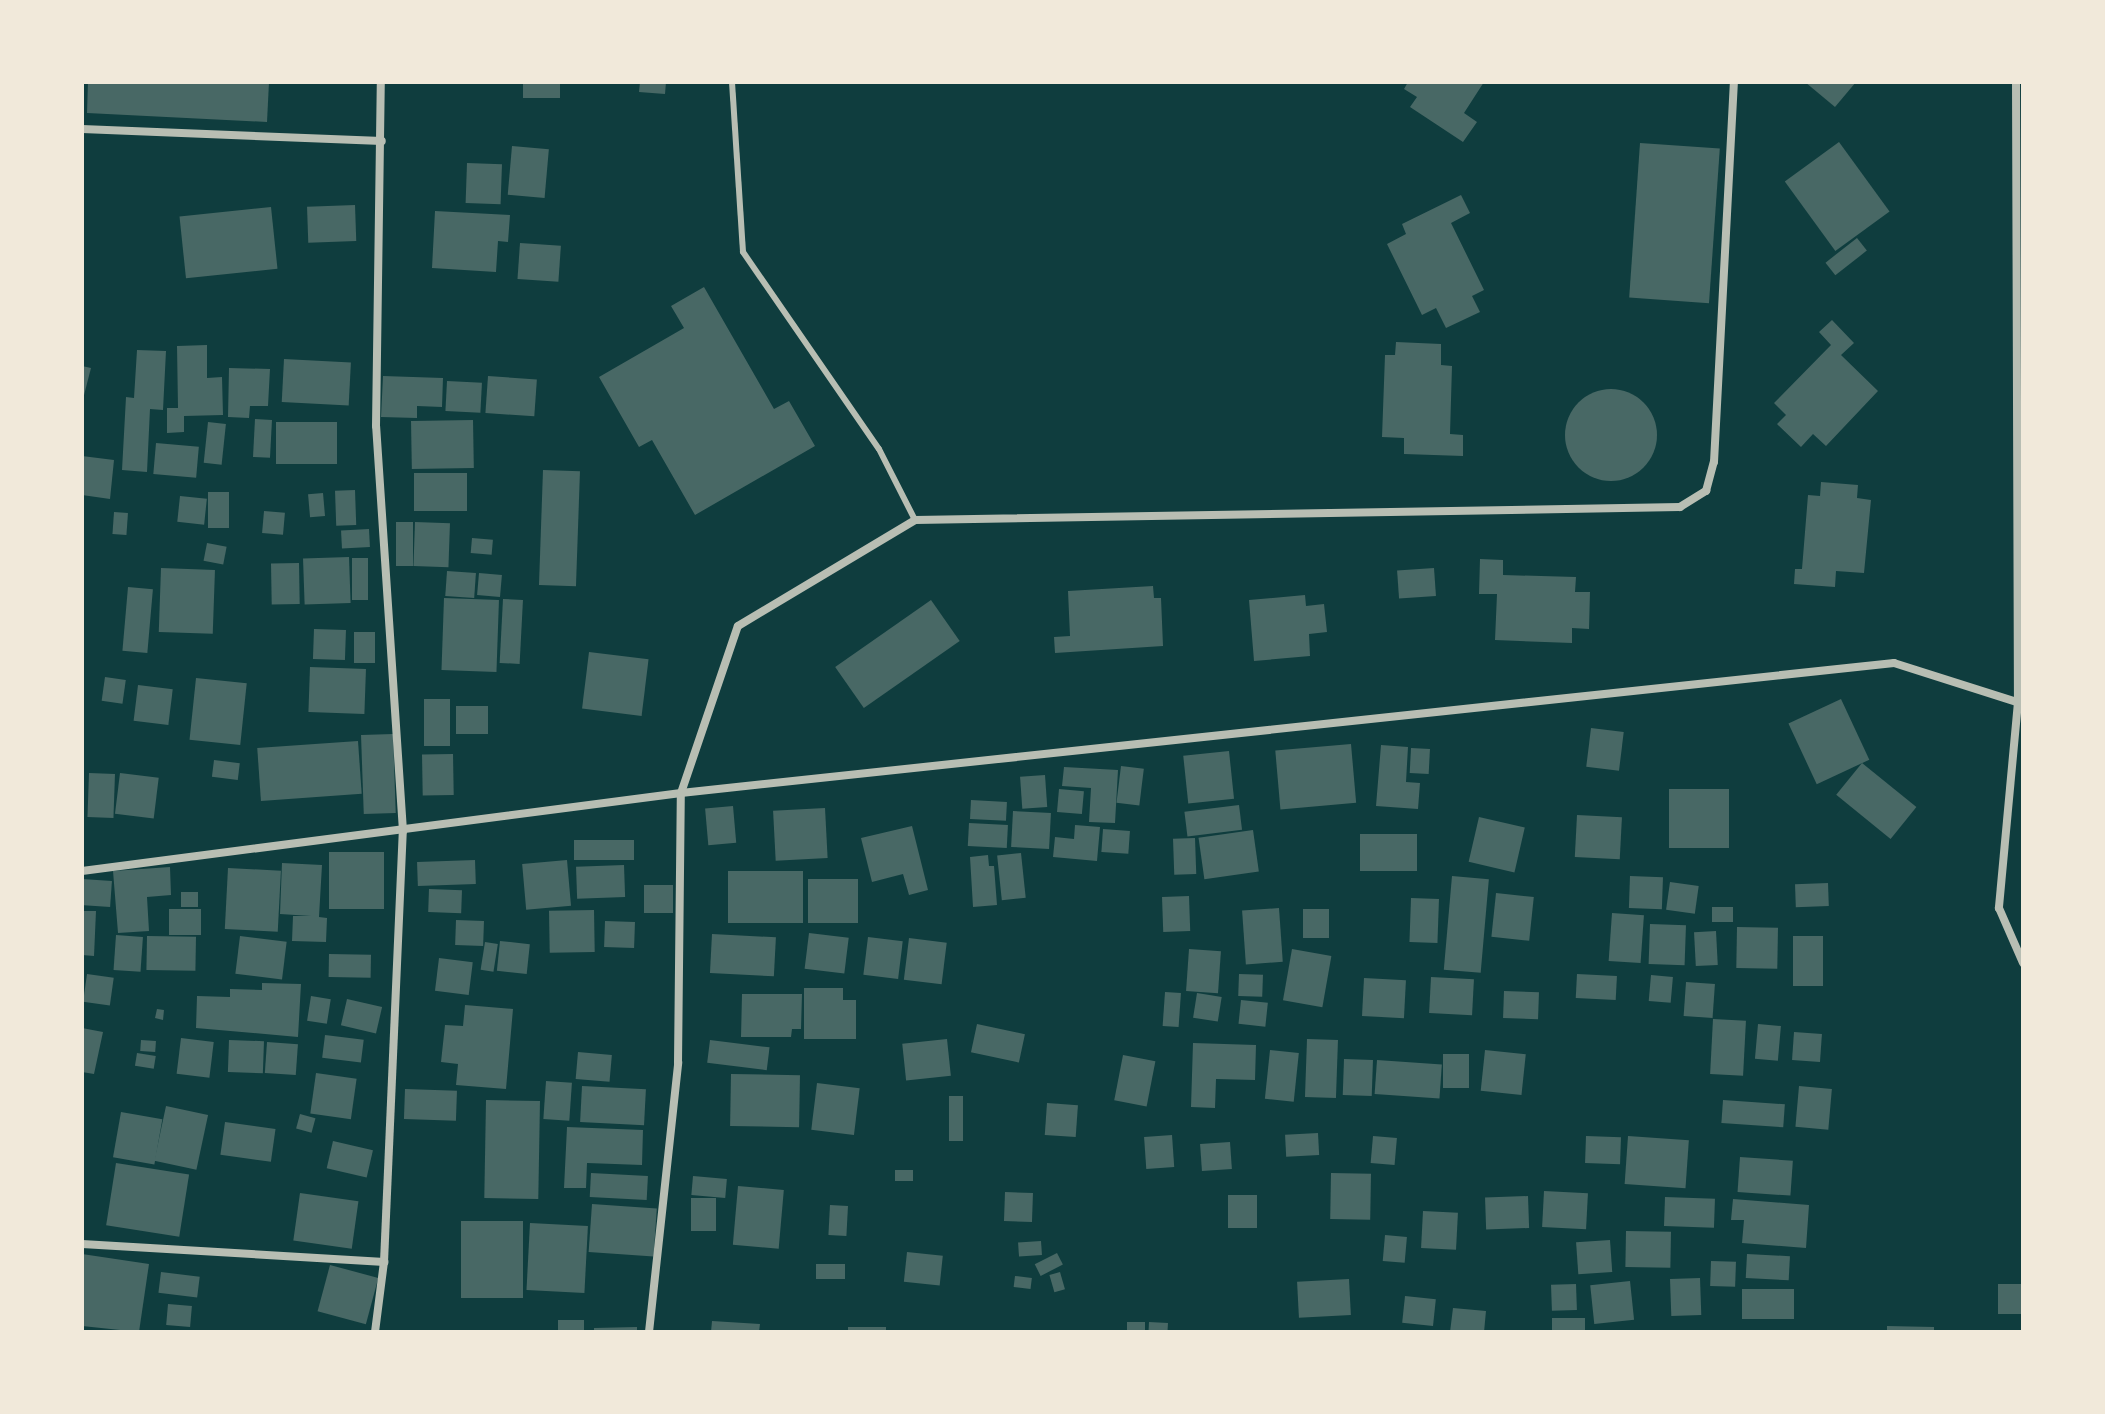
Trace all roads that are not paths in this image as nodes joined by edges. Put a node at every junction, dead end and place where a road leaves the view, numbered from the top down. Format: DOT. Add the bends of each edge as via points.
graph roads {
  1 [pos="381,82"];
  2 [pos="732,82"];
  3 [pos="1734,82"];
  4 [pos="2016,82"];
  5 [pos="82,129"];
  6 [pos="382,141"];
  7 [pos="915,520"];
  8 [pos="2021,703"];
  9 [pos="681,793"];
  10 [pos="403,831"];
  11 [pos="82,871"];
  12 [pos="2023,963"];
  13 [pos="82,1244"];
  14 [pos="384,1262"];
  15 [pos="375,1332"];
  16 [pos="649,1332"];
  1 -- 6 [label="street"];
  2 -- 7 [label="lane" via="743,252 879,449"];
  3 -- 7 [label="street" via="1714,462 1706,491 1680,507"];
  4 -- 8 [label="street"];
  5 -- 6 [label="street"];
  6 -- 10 [label="street" via="376,426"];
  7 -- 9 [label="street" via="738,626"];
  8 -- 9 [label="street" via="1894,663"];
  8 -- 12 [label="street" via="1999,908"];
  9 -- 10 [label="street"];
  9 -- 16 [label="street" via="678,1063"];
  10 -- 11 [label="street"];
  10 -- 14 [label="street"];
  13 -- 14 [label="street"];
  14 -- 15 [label="street"];
}
